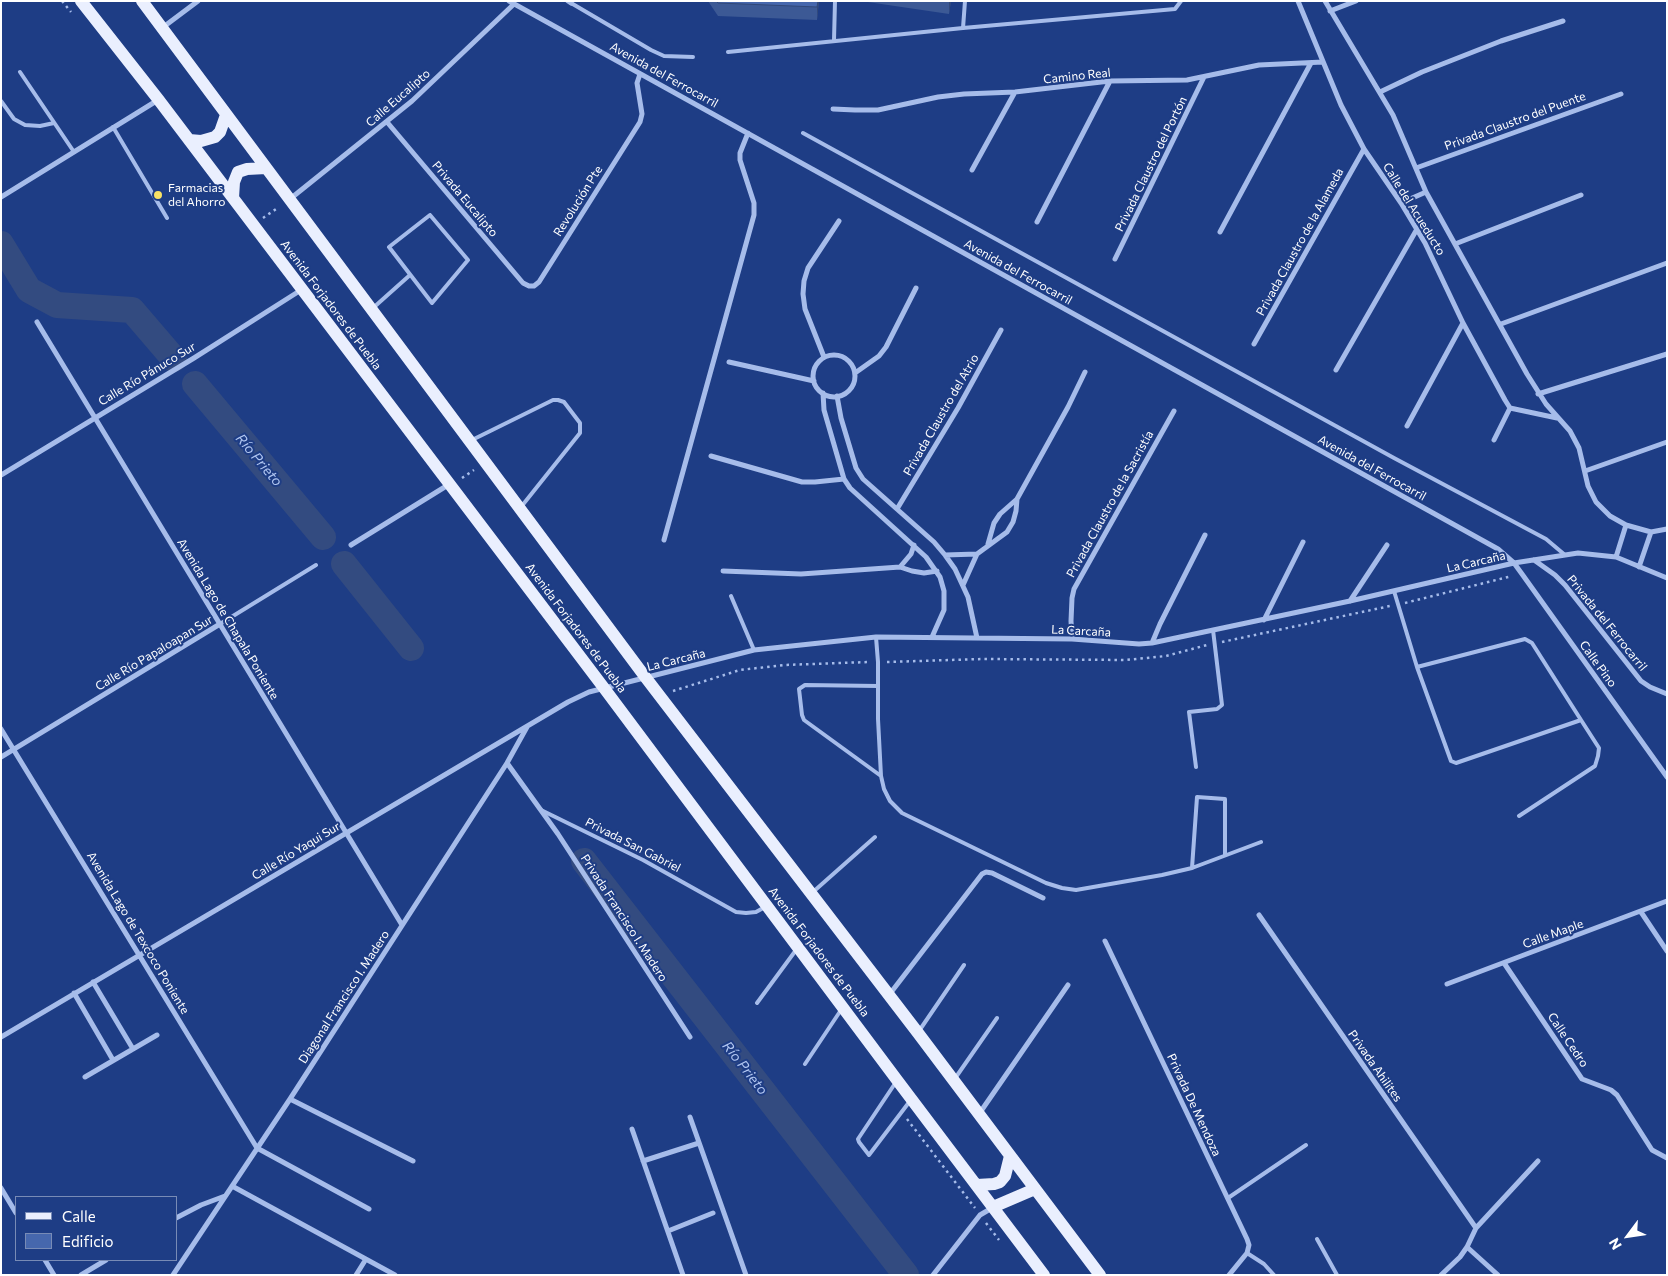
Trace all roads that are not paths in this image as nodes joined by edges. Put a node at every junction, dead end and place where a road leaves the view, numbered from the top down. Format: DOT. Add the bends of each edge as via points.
graph roads {
  1 [pos="81,1"];
  2 [pos="142,1"];
  3 [pos="198,1"];
  4 [pos="835,1"];
  5 [pos="965,1"];
  6 [pos="1181,1"];
  7 [pos="1298,1"];
  8 [pos="1326,1"];
  9 [pos="1356,1"];
  10 [pos="570,2"];
  11 [pos="512,3"];
  12 [pos="1330,10"];
  13 [pos="1563,21"];
  14 [pos="162,28"];
  15 [pos="963,28"];
  16 [pos="834,40"];
  17 [pos="728,52"];
  18 [pos="693,57"];
  19 [pos="1322,62"];
  20 [pos="1311,63"];
  21 [pos="20,72"];
  22 [pos="640,74"];
  23 [pos="1204,77"];
  24 [pos="1110,82"];
  25 [pos="1016,92"];
  26 [pos="1380,92"];
  27 [pos="1621,94"];
  28 [pos="158,99"];
  29 [pos="1,101"];
  30 [pos="834,109"];
  31 [pos="226,115"];
  32 [pos="387,122"];
  33 [pos="54,123"];
  34 [pos="113,127"];
  35 [pos="748,133"];
  36 [pos="803,133"];
  37 [pos="189,140"];
  38 [pos="1364,149"];
  39 [pos="74,152"];
  40 [pos="266,168"];
  41 [pos="1416,168"];
  42 [pos="972,170"];
  43 [pos="1426,192"];
  44 [pos="1581,195"];
  45 [pos="1,197"];
  46 [pos="233,198"];
  47 [pos="289,199"];
  48 [pos="1401,203"];
  49 [pos="167,218"];
  50 [pos="839,221"];
  51 [pos="1036,222"];
  52 [pos="1417,229"];
  53 [pos="1220,232"];
  54 [pos="1456,244"];
  55 [pos="1114,259"];
  56 [pos="1667,263"];
  57 [pos="410,275"];
  58 [pos="529,286"];
  59 [pos="916,288"];
  60 [pos="302,289"];
  61 [pos="371,310"];
  62 [pos="37,322"];
  63 [pos="1463,323"];
  64 [pos="1501,324"];
  65 [pos="1001,330"];
  66 [pos="1254,344"];
  67 [pos="1667,354"];
  68 [pos="824,357"];
  69 [pos="730,362"];
  70 [pos="1336,370"];
  71 [pos="1085,372"];
  72 [pos="854,373"];
  73 [pos="814,381"];
  74 [pos="823,393"];
  75 [pos="1538,394"];
  76 [pos="837,396"];
  77 [pos="1510,408"];
  78 [pos="1174,410"];
  79 [pos="94,418"];
  80 [pos="1557,418"];
  81 [pos="1406,426"];
  82 [pos="1494,440"];
  83 [pos="470,441"];
  84 [pos="1667,442"];
  85 [pos="711,456"];
  86 [pos="1585,470"];
  87 [pos="1,475"];
  88 [pos="844,478"];
  89 [pos="450,484"];
  90 [pos="1017,499"];
  91 [pos="519,509"];
  92 [pos="897,509"];
  93 [pos="1626,525"];
  94 [pos="1667,528"];
  95 [pos="1651,532"];
  96 [pos="1205,535"];
  97 [pos="664,540"];
  98 [pos="1303,542"];
  99 [pos="988,544"];
  100 [pos="351,545"];
  101 [pos="1387,545"];
  102 [pos="914,546"];
  103 [pos="977,554"];
  104 [pos="945,555"];
  105 [pos="1565,555"];
  106 [pos="1616,558"];
  107 [pos="1534,560"];
  108 [pos="1514,563"];
  109 [pos="316,565"];
  110 [pos="900,567"];
  111 [pos="1639,567"];
  112 [pos="723,571"];
  113 [pos="936,571"];
  114 [pos="1667,578"];
  115 [pos="963,585"];
  116 [pos="1394,591"];
  117 [pos="731,596"];
  118 [pos="1350,601"];
  119 [pos="1264,620"];
  120 [pos="220,624"];
  121 [pos="1212,630"];
  122 [pos="876,637"];
  123 [pos="932,637"];
  124 [pos="977,638"];
  125 [pos="1072,639"];
  126 [pos="1152,643"];
  127 [pos="754,650"];
  128 [pos="1417,667"];
  129 [pos="646,678"];
  130 [pos="878,686"];
  131 [pos="604,688"];
  132 [pos="1667,694"];
  133 [pos="1581,720"];
  134 [pos="527,727"];
  135 [pos="1,728"];
  136 [pos="14,749"];
  137 [pos="1,757"];
  138 [pos="507,763"];
  139 [pos="1196,767"];
  140 [pos="882,776"];
  141 [pos="1667,777"];
  142 [pos="541,810"];
  143 [pos="1519,816"];
  144 [pos="346,834"];
  145 [pos="875,837"];
  146 [pos="1261,842"];
  147 [pos="1225,855"];
  148 [pos="1192,868"];
  149 [pos="811,894"];
  150 [pos="1043,898"];
  151 [pos="1667,901"];
  152 [pos="767,906"];
  153 [pos="1641,912"];
  154 [pos="1259,915"];
  155 [pos="402,925"];
  156 [pos="1105,941"];
  157 [pos="798,948"];
  158 [pos="1667,951"];
  159 [pos="140,956"];
  160 [pos="1504,963"];
  161 [pos="964,965"];
  162 [pos="93,982"];
  163 [pos="1447,984"];
  164 [pos="1068,985"];
  165 [pos="74,993"];
  166 [pos="888,995"];
  167 [pos="757,1003"];
  168 [pos="842,1008"];
  169 [pos="997,1018"];
  170 [pos="918,1033"];
  171 [pos="157,1035"];
  172 [pos="1,1037"];
  173 [pos="690,1037"];
  174 [pos="133,1049"];
  175 [pos="113,1060"];
  176 [pos="805,1064"];
  177 [pos="85,1077"];
  178 [pos="897,1080"];
  179 [pos="953,1081"];
  180 [pos="290,1099"];
  181 [pos="911,1099"];
  182 [pos="979,1115"];
  183 [pos="690,1116"];
  184 [pos="632,1129"];
  185 [pos="698,1143"];
  186 [pos="1306,1145"];
  187 [pos="257,1148"];
  188 [pos="1010,1156"];
  189 [pos="1667,1158"];
  190 [pos="413,1161"];
  191 [pos="643,1161"];
  192 [pos="1538,1161"];
  193 [pos="977,1185"];
  194 [pos="232,1186"];
  195 [pos="1,1188"];
  196 [pos="1035,1189"];
  197 [pos="225,1196"];
  198 [pos="1228,1198"];
  199 [pos="993,1207"];
  200 [pos="369,1209"];
  201 [pos="15,1211"];
  202 [pos="712,1213"];
  203 [pos="178,1217"];
  204 [pos="1476,1228"];
  205 [pos="668,1231"];
  206 [pos="1316,1239"];
  207 [pos="1467,1247"];
  208 [pos="1247,1252"];
  209 [pos="366,1259"];
  210 [pos="46,1261"];
  211 [pos="104,1261"];
  212 [pos="54,1275"];
  213 [pos="81,1275"];
  214 [pos="173,1275"];
  215 [pos="356,1275"];
  216 [pos="395,1275"];
  217 [pos="683,1275"];
  218 [pos="746,1275"];
  219 [pos="934,1275"];
  220 [pos="1044,1275"];
  221 [pos="1100,1275"];
  222 [pos="1229,1275"];
  223 [pos="1274,1275"];
  224 [pos="1337,1275"];
  225 [pos="1440,1275"];
  226 [pos="1498,1275"];
  1 -- 28 [label="main road, Avenida Forjadores de Puebla"];
  2 -- 14 [label="main road, Avenida Forjadores de Puebla"];
  3 -- 14 [label="street"];
  4 -- 16 [label="lane"];
  5 -- 15 [label="lane"];
  6 -- 15 [label="lane" via="1175,8"];
  7 -- 19 [label="street, Calle del Acueducto"];
  8 -- 12 [label="street, Calle del Acueducto"];
  9 -- 12 [label="street"];
  10 -- 18 [label="lane" via="664,56"];
  11 -- 22 [label="street, Avenida del Ferrocarril"];
  11 -- 32 [label="street, Calle Eucalipto"];
  12 -- 26 [label="street, Calle del Acueducto"];
  13 -- 26 [label="street" via="1501,41"];
  14 -- 31 [label="main road, Avenida Forjadores de Puebla"];
  15 -- 16 [label="lane"];
  16 -- 17 [label="lane"];
  19 -- 20 [label="street, Camino Real"];
  19 -- 38 [label="street, Calle del Acueducto"];
  20 -- 23 [label="street, Camino Real" via="1259,65"];
  20 -- 53 [label="street"];
  21 -- 33 [label="lane"];
  22 -- 35 [label="street, Avenida del Ferrocarril"];
  22 -- 58 [label="street, Revolución Pte" via="637,83 642,114 640,122 539,282"];
  23 -- 24 [label="street, Camino Real"];
  23 -- 55 [label="street, Privada Claustro del Portón"];
  24 -- 25 [label="street, Camino Real"];
  24 -- 51 [label="street"];
  25 -- 30 [label="street, Camino Real" via="946,96 878,110"];
  25 -- 42 [label="street"];
  26 -- 41 [label="street, Calle del Acueducto"];
  27 -- 41 [label="street, Privada Claustro del Puente"];
  28 -- 34 [label="street"];
  28 -- 37 [label="main road, Avenida Forjadores de Puebla"];
  29 -- 33 [label="lane" via="14,119 24,125"];
  31 -- 37 [label="main road" via="220,132 214,137"];
  31 -- 40 [label="main road, Avenida Forjadores de Puebla"];
  32 -- 47 [label="street, Calle Eucalipto"];
  32 -- 58 [label="street, Privada Eucalipto" via="523,283"];
  33 -- 39 [label="lane"];
  34 -- 39 [label="street"];
  34 -- 49 [label="lane"];
  35 -- 97 [label="street" via="740,160 754,203 754,215"];
  35 -- 108 [label="street, Avenida del Ferrocarril" via="1489,544"];
  36 -- 105 [label="lane" via="1546,539"];
  37 -- 46 [label="main road, Avenida Forjadores de Puebla"];
  38 -- 48 [label="street, Calle del Acueducto"];
  38 -- 66 [label="street, Privada Claustro de la Alameda"];
  39 -- 45 [label="street"];
  40 -- 46 [label="main road" via="238,172"];
  40 -- 47 [label="main road, Avenida Forjadores de Puebla"];
  41 -- 43 [label="street, Calle del Acueducto"];
  43 -- 48 [label="street"];
  43 -- 54 [label="street, Calle del Acueducto"];
  44 -- 54 [label="street"];
  46 -- 60 [label="main road, Avenida Forjadores de Puebla"];
  47 -- 61 [label="main road, Avenida Forjadores de Puebla"];
  48 -- 52 [label="street, Calle del Acueducto"];
  50 -- 68 [label="street" via="808,268 803,287 805,309"];
  52 -- 63 [label="street, Calle del Acueducto"];
  52 -- 70 [label="street"];
  54 -- 64 [label="street, Calle del Acueducto"];
  56 -- 64 [label="street"];
  57 -- 57 [label="lane" via="432,303 468,260 430,215 389,247"];
  57 -- 61 [label="lane"];
  59 -- 72 [label="street" via="886,347 879,356"];
  60 -- 79 [label="street, Calle Río Pánuco Sur"];
  60 -- 89 [label="main road, Avenida Forjadores de Puebla"];
  61 -- 83 [label="main road, Avenida Forjadores de Puebla"];
  62 -- 79 [label="street, Avenida Lago de Chapala Poniente"];
  63 -- 77 [label="street, Calle del Acueducto"];
  63 -- 81 [label="street"];
  64 -- 75 [label="street, Calle del Acueducto"];
  65 -- 92 [label="street, Privada Claustro del Atrio"];
  67 -- 75 [label="street"];
  68 -- 72 [label="street" via="844,357 853,366"];
  68 -- 73 [label="street" via="815,367"];
  69 -- 73 [label="street"];
  71 -- 90 [label="street"];
  72 -- 76 [label="street" via="849,390"];
  73 -- 74 [label="street"];
  74 -- 76 [label="street"];
  74 -- 88 [label="street" via="824,410"];
  75 -- 80 [label="street, Calle del Acueducto"];
  76 -- 92 [label="street" via="856,468"];
  77 -- 80 [label="street"];
  77 -- 82 [label="street"];
  78 -- 125 [label="street, Privada Claustro de la Sacristía" via="1074,589"];
  79 -- 87 [label="street, Calle Río Pánuco Sur"];
  79 -- 120 [label="street, Avenida Lago de Chapala Poniente"];
  80 -- 86 [label="street, Calle del Acueducto" via="1570,431"];
  83 -- 91 [label="main road, Avenida Forjadores de Puebla"];
  83 -- 91 [label="lane" via="553,400 564,402 580,423 580,433"];
  84 -- 86 [label="street"];
  85 -- 88 [label="street" via="802,482"];
  86 -- 93 [label="street, Calle del Acueducto" via="1596,502 1610,516"];
  88 -- 102 [label="street" via="850,488"];
  89 -- 100 [label="street"];
  89 -- 131 [label="main road, Avenida Forjadores de Puebla"];
  90 -- 99 [label="street" via="1000,514"];
  90 -- 99 [label="street" via="1013,522 1007,532"];
  91 -- 129 [label="main road, Avenida Forjadores de Puebla"];
  92 -- 104 [label="street"];
  93 -- 95 [label="street, Calle del Acueducto"];
  93 -- 106 [label="street"];
  94 -- 95 [label="street"];
  95 -- 111 [label="street"];
  96 -- 126 [label="street"];
  98 -- 119 [label="street"];
  99 -- 103 [label="street"];
  101 -- 118 [label="street"];
  102 -- 110 [label="street"];
  102 -- 113 [label="street"];
  103 -- 104 [label="street"];
  103 -- 115 [label="street"];
  104 -- 115 [label="street"];
  105 -- 106 [label="street" via="1578,553"];
  105 -- 107 [label="street, La Carcaña"];
  106 -- 111 [label="street"];
  107 -- 108 [label="street, La Carcaña"];
  107 -- 132 [label="street, Privada del Ferrocarril" via="1565,585 1641,681"];
  108 -- 116 [label="street, La Carcaña"];
  108 -- 141 [label="street, Calle Pino"];
  109 -- 120 [label="lane, Calle Río Papaloapan Sur"];
  110 -- 112 [label="street" via="801,574"];
  110 -- 113 [label="street" via="912,572"];
  111 -- 114 [label="street"];
  113 -- 123 [label="street" via="941,582 944,610"];
  115 -- 124 [label="street"];
  116 -- 118 [label="street, La Carcaña"];
  116 -- 128 [label="lane"];
  117 -- 127 [label="lane"];
  118 -- 119 [label="street, La Carcaña"];
  119 -- 121 [label="street, La Carcaña"];
  120 -- 136 [label="street, Calle Río Papaloapan Sur"];
  120 -- 144 [label="street, Avenida Lago de Chapala Poniente"];
  121 -- 126 [label="street, La Carcaña"];
  121 -- 139 [label="lane" via="1222,705 1217,709 1189,712"];
  122 -- 123 [label="street, La Carcaña"];
  122 -- 127 [label="street, La Carcaña"];
  122 -- 130 [label="lane"];
  123 -- 124 [label="street, La Carcaña"];
  124 -- 125 [label="street, La Carcaña"];
  125 -- 126 [label="street, La Carcaña"];
  127 -- 129 [label="street, La Carcaña"];
  128 -- 133 [label="lane" via="1525,639 1532,643"];
  128 -- 133 [label="lane" via="1450,759 1456,763"];
  129 -- 131 [label="street, La Carcaña"];
  129 -- 149 [label="main road, Avenida Forjadores de Puebla"];
  130 -- 140 [label="lane"];
  130 -- 140 [label="lane" via="805,685 798,689 804,720"];
  131 -- 134 [label="street, Calle Río Yaqui Sur" via="568,702"];
  131 -- 152 [label="main road, Avenida Forjadores de Puebla"];
  133 -- 143 [label="lane" via="1599,748 1595,766"];
  134 -- 138 [label="street, Diagonal Francisco I. Madero"];
  134 -- 144 [label="street, Calle Río Yaqui Sur"];
  135 -- 136 [label="street, Avenida Lago de Texcoco Poniente"];
  136 -- 137 [label="street, Calle Río Papaloapan Sur"];
  136 -- 159 [label="street, Avenida Lago de Texcoco Poniente"];
  138 -- 142 [label="street, Privada San Gabriel"];
  138 -- 155 [label="street, Diagonal Francisco I. Madero"];
  140 -- 148 [label="lane" via="884,789 902,813 1062,888 1076,890"];
  142 -- 152 [label="lane, Privada San Gabriel" via="643,860 736,912 756,912"];
  142 -- 173 [label="street, Privada Francisco I. Madero"];
  144 -- 155 [label="street, Avenida Lago de Chapala Poniente"];
  144 -- 159 [label="street, Calle Río Yaqui Sur"];
  145 -- 149 [label="lane"];
  146 -- 147 [label="lane"];
  147 -- 148 [label="lane"];
  147 -- 148 [label="lane" via="1225,799 1198,797"];
  149 -- 166 [label="main road, Avenida Forjadores de Puebla"];
  150 -- 166 [label="street" via="992,873 982,874"];
  151 -- 153 [label="street, Calle Maple"];
  152 -- 157 [label="main road, Avenida Forjadores de Puebla"];
  153 -- 158 [label="street"];
  153 -- 160 [label="street, Calle Maple"];
  154 -- 204 [label="street, Privada Ahilites"];
  155 -- 180 [label="street, Diagonal Francisco I. Madero"];
  156 -- 198 [label="street, Privada De Mendoza"];
  157 -- 167 [label="lane"];
  157 -- 168 [label="main road, Avenida Forjadores de Puebla"];
  159 -- 162 [label="street, Calle Río Yaqui Sur"];
  159 -- 187 [label="street, Avenida Lago de Texcoco Poniente"];
  160 -- 163 [label="street, Calle Maple"];
  160 -- 189 [label="street, Calle Cedro" via="1582,1079 1616,1094 1652,1150"];
  161 -- 170 [label="lane"];
  162 -- 165 [label="street, Calle Río Yaqui Sur"];
  162 -- 174 [label="street"];
  164 -- 182 [label="street"];
  165 -- 172 [label="street, Calle Río Yaqui Sur"];
  165 -- 175 [label="street"];
  166 -- 170 [label="main road, Avenida Forjadores de Puebla"];
  168 -- 176 [label="lane"];
  168 -- 178 [label="main road, Avenida Forjadores de Puebla"];
  169 -- 179 [label="lane"];
  170 -- 179 [label="main road, Avenida Forjadores de Puebla"];
  171 -- 174 [label="street"];
  174 -- 175 [label="street"];
  175 -- 177 [label="street"];
  178 -- 181 [label="main road, Avenida Forjadores de Puebla"];
  178 -- 181 [label="lane" via="858,1139 869,1155"];
  179 -- 182 [label="main road, Avenida Forjadores de Puebla"];
  180 -- 187 [label="street, Diagonal Francisco I. Madero"];
  180 -- 190 [label="street"];
  181 -- 193 [label="main road, Avenida Forjadores de Puebla"];
  182 -- 188 [label="main road, Avenida Forjadores de Puebla"];
  183 -- 185 [label="street"];
  184 -- 191 [label="street"];
  185 -- 191 [label="street"];
  185 -- 218 [label="street"];
  186 -- 198 [label="lane"];
  187 -- 194 [label="street, Diagonal Francisco I. Madero"];
  187 -- 200 [label="street"];
  188 -- 193 [label="main road" via="1005,1176 1000,1182"];
  188 -- 196 [label="main road, Avenida Forjadores de Puebla"];
  191 -- 205 [label="street"];
  192 -- 204 [label="street"];
  193 -- 199 [label="main road, Avenida Forjadores de Puebla"];
  194 -- 197 [label="street, Diagonal Francisco I. Madero"];
  194 -- 209 [label="street"];
  195 -- 201 [label="street"];
  196 -- 199 [label="main road"];
  196 -- 221 [label="main road, Avenida Forjadores de Puebla"];
  197 -- 203 [label="street"];
  197 -- 214 [label="street, Diagonal Francisco I. Madero"];
  198 -- 208 [label="street, Privada De Mendoza" via="1247,1239"];
  199 -- 219 [label="street" via="980,1215"];
  199 -- 220 [label="main road, Avenida Forjadores de Puebla"];
  202 -- 205 [label="street"];
  204 -- 207 [label="street"];
  205 -- 217 [label="street"];
  206 -- 224 [label="lane"];
  207 -- 225 [label="street"];
  207 -- 226 [label="street"];
  208 -- 222 [label="street"];
  208 -- 223 [label="lane"];
  209 -- 215 [label="street"];
  209 -- 216 [label="street"];
  210 -- 212 [label="street"];
  211 -- 213 [label="street"];
}
